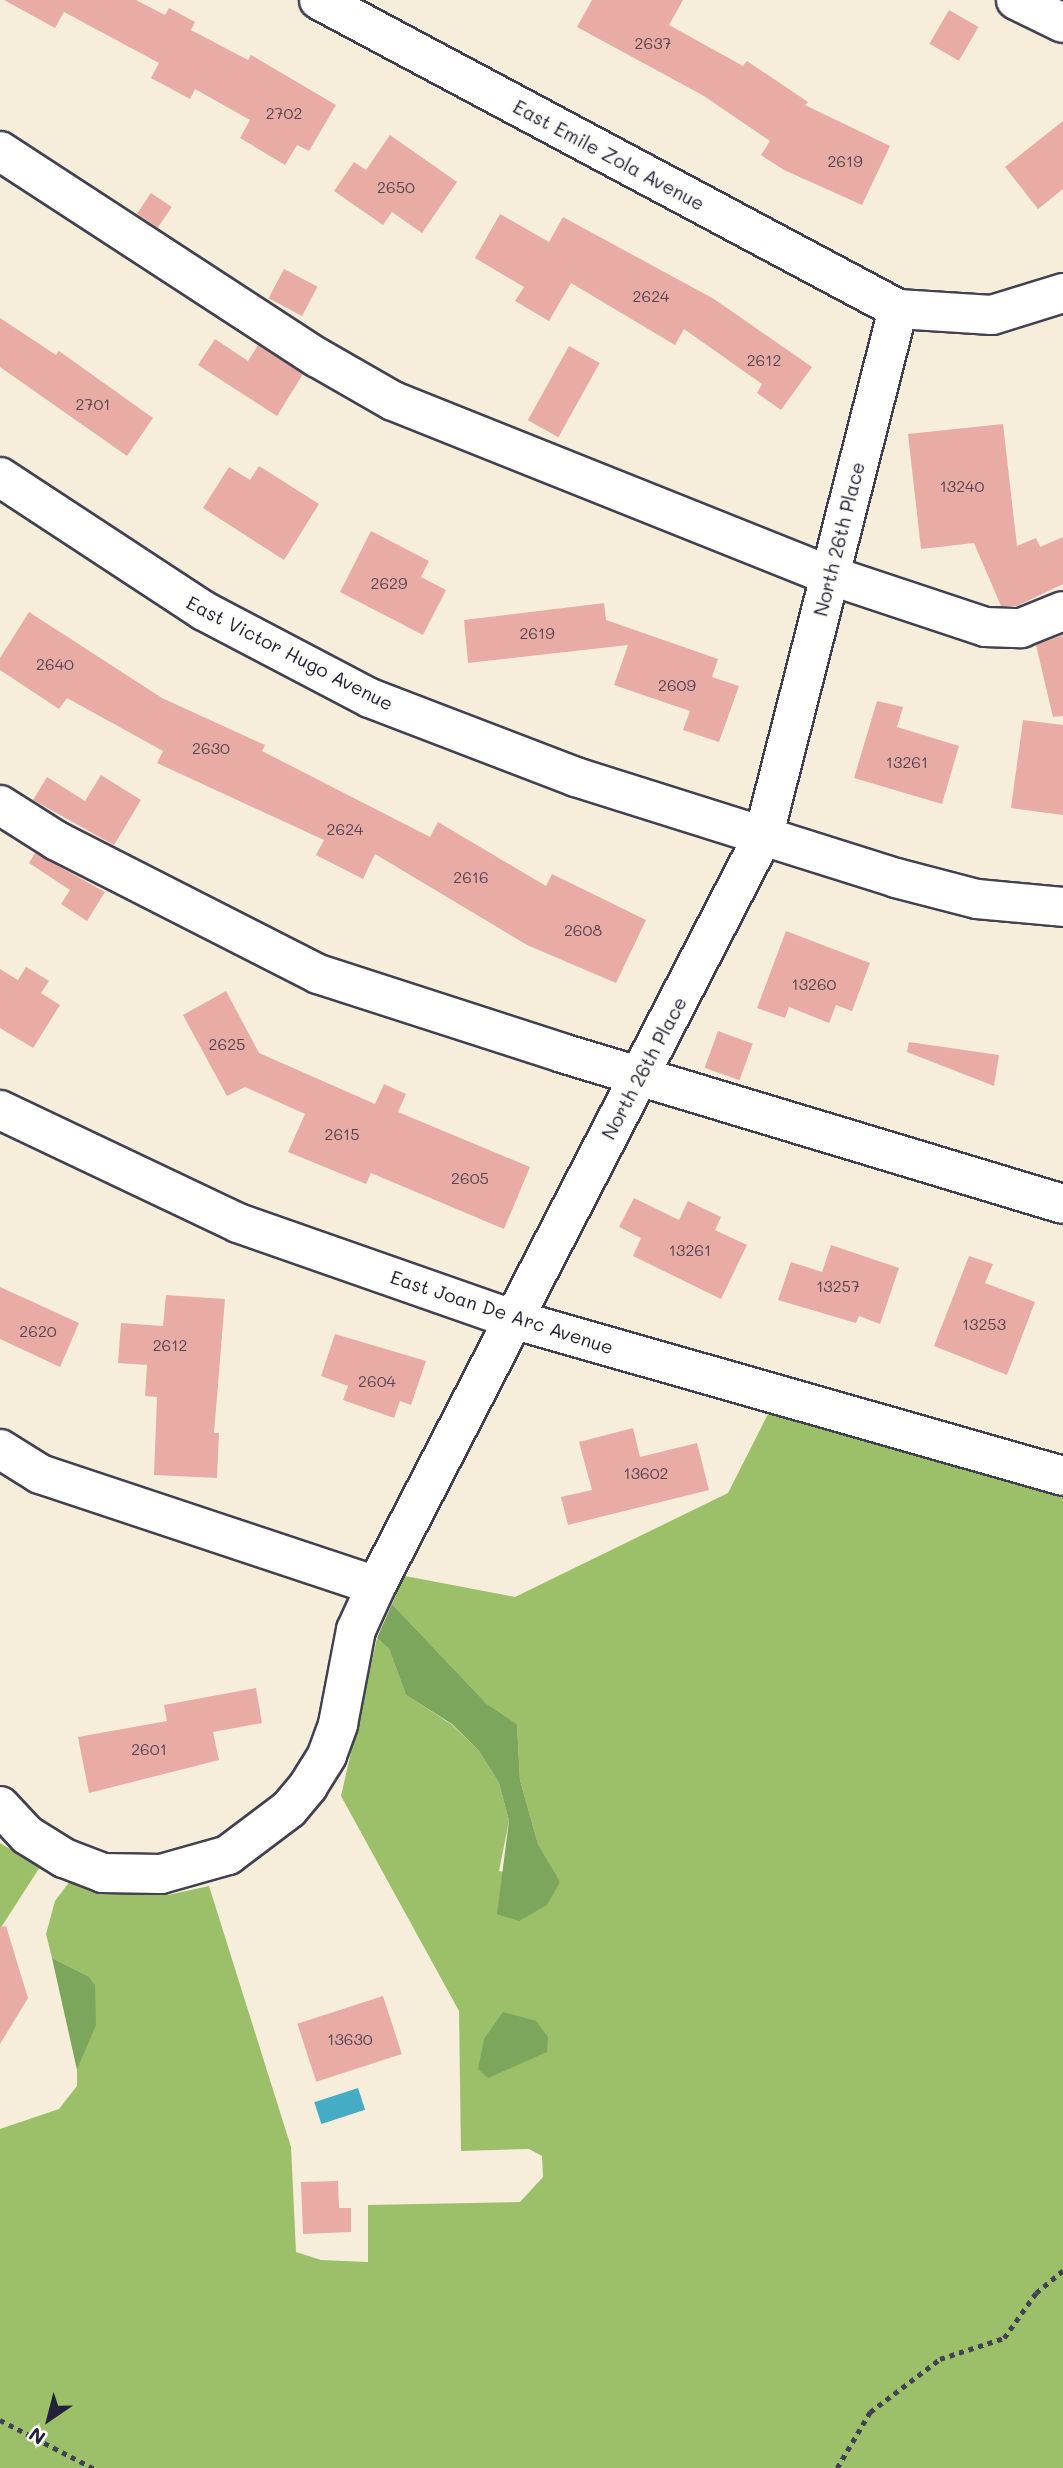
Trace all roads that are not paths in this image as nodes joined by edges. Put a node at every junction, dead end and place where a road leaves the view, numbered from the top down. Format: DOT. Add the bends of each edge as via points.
graph roads {
  1 [pos="1016,0"];
  2 [pos="329,2"];
  3 [pos="1063,23"];
  4 [pos="0,151"];
  5 [pos="1063,293"];
  6 [pos="898,309"];
  7 [pos="0,477"];
  8 [pos="829,576"];
  9 [pos="1063,611"];
  10 [pos="0,805"];
  11 [pos="764,834"];
  12 [pos="1063,907"];
  13 [pos="641,1074"];
  14 [pos="0,1110"];
  15 [pos="1063,1204"];
  16 [pos="512,1319"];
  17 [pos="0,1449"];
  18 [pos="1063,1476"];
  19 [pos="376,1586"];
  20 [pos="0,1806"];
  1 -- 3 [label="street"];
  2 -- 6 [label="street, East Emile Zola Avenue"];
  4 -- 8 [label="street" via="318,358 393,401"];
  5 -- 6 [label="street" via="992,314"];
  6 -- 8 [label="street, North 26th Place"];
  7 -- 11 [label="street, East Victor Hugo Avenue" via="204,611 370,698 576,776"];
  8 -- 9 [label="street" via="985,627 1021,628"];
  8 -- 11 [label="street, North 26th Place"];
  10 -- 13 [label="street" via="57,841 318,974"];
  11 -- 12 [label="street, East Victor Hugo Avenue" via="977,900"];
  11 -- 13 [label="street, North 26th Place"];
  13 -- 15 [label="street"];
  13 -- 16 [label="street, North 26th Place"];
  14 -- 16 [label="street, East Joan De Arc Avenue" via="239,1223"];
  16 -- 18 [label="street, East Joan De Arc Avenue"];
  16 -- 19 [label="street, North 26th Place"];
  17 -- 19 [label="street" via="40,1474"];
  19 -- 20 [label="street, North 26th Place" via="356,1630 338,1724 327,1755 289,1809 228,1855 161,1874 103,1873 64,1858 27,1835"];
}
